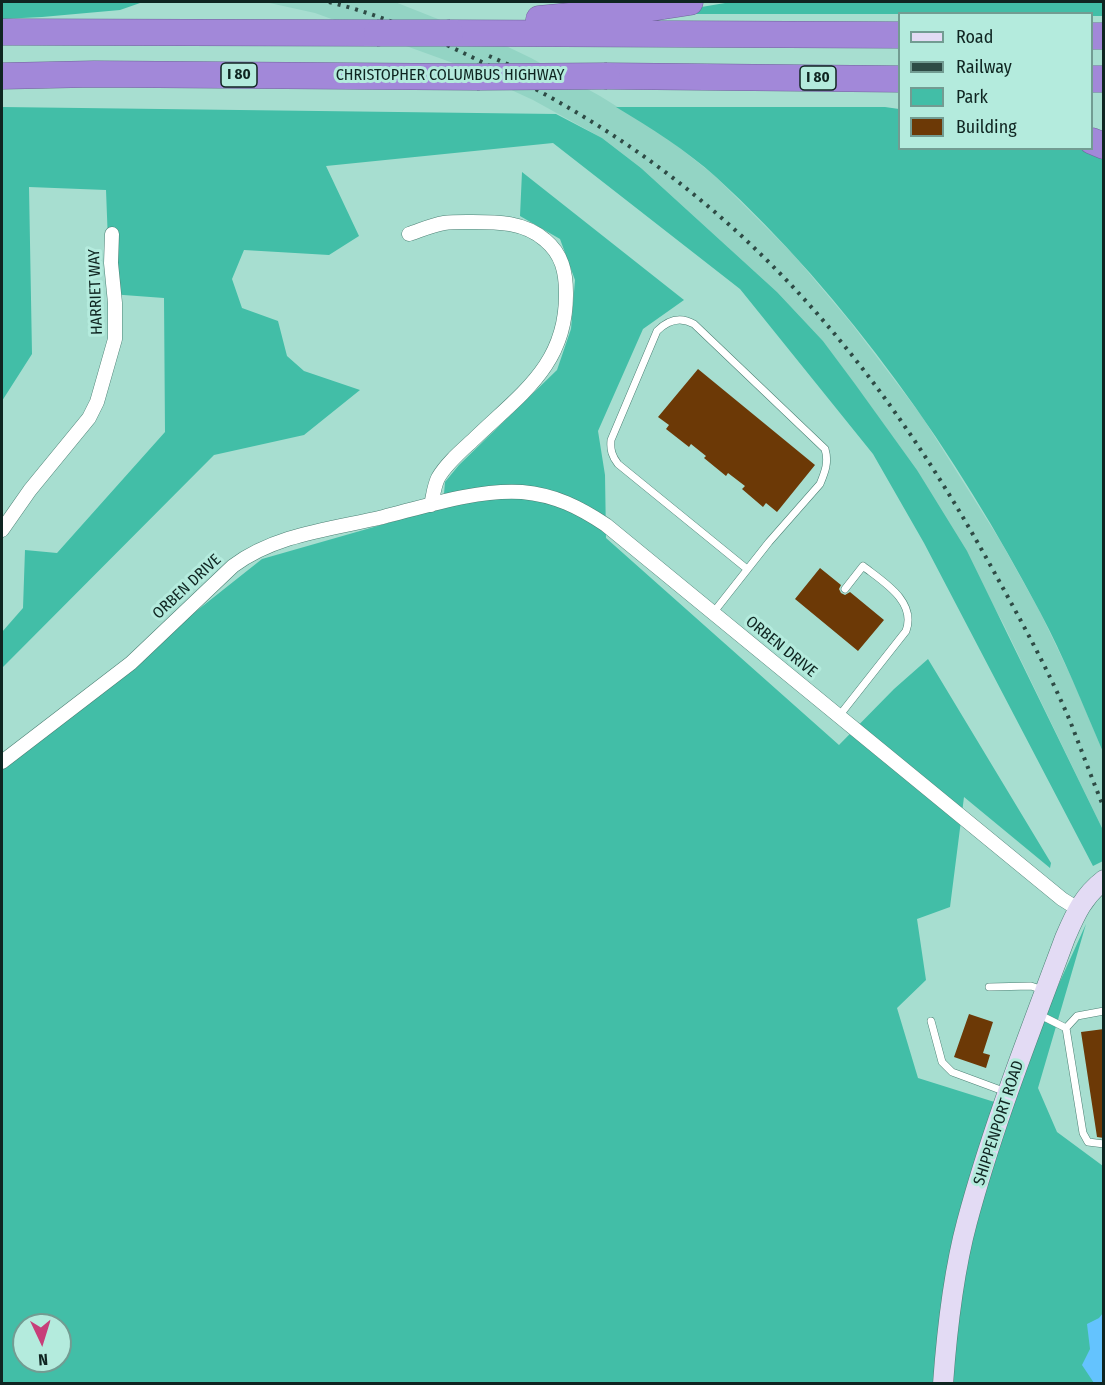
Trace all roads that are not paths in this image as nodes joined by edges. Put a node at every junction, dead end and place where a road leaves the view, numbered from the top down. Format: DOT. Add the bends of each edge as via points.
graph roads {
  1 [pos="690,2"];
  2 [pos="2,32"];
  3 [pos="472,32"];
  4 [pos="898,35"];
  5 [pos="2,76"];
  6 [pos="736,78"];
  7 [pos="898,79"];
  8 [pos="898,97"];
  9 [pos="112,234"];
  10 [pos="409,234"];
  11 [pos="431,505"];
  12 [pos="2,528"];
  13 [pos="747,569"];
  14 [pos="845,589"];
  15 [pos="713,613"];
  16 [pos="839,716"];
  17 [pos="2,762"];
  18 [pos="1104,880"];
  19 [pos="1078,909"];
  20 [pos="989,987"];
  21 [pos="1046,991"];
  22 [pos="1104,1011"];
  23 [pos="1037,1014"];
  24 [pos="931,1021"];
  25 [pos="1066,1028"];
  26 [pos="1008,1093"];
  27 [pos="1104,1144"];
  28 [pos="943,1383"];
  1 -- 3 [label="highway" via="516,20"];
  2 -- 3 [label="highway, bridge"];
  3 -- 4 [label="highway"];
  5 -- 6 [label="highway, CHRISTOPHER COLUMBUS HIGHWAY / I 80, bridge"];
  6 -- 7 [label="highway, CHRISTOPHER COLUMBUS HIGHWAY / I 80"];
  6 -- 8 [label="highway"];
  9 -- 12 [label="street, HARRIET WAY" via="115,339 97,402 89,418"];
  10 -- 11 [label="street" via="446,223 512,224 543,238 561,258 565,273 563,330 546,368 455,457 437,479"];
  11 -- 15 [label="street, ORBEN DRIVE" via="509,492 564,500 606,525"];
  11 -- 17 [label="street, ORBEN DRIVE" via="294,537 249,554 131,663"];
  13 -- 13 [label="lane" via="820,484 825,449 694,324 674,320 657,331 611,440 612,456"];
  13 -- 15 [label="lane"];
  14 -- 16 [label="lane" via="863,567 895,591 908,620 906,631"];
  15 -- 16 [label="street, ORBEN DRIVE"];
  16 -- 19 [label="street, ORBEN DRIVE"];
  18 -- 19 [label="street, SHIPPENPORT ROAD"];
  19 -- 21 [label="street, SHIPPENPORT ROAD"];
  20 -- 21 [label="lane" via="1031,986"];
  21 -- 23 [label="street, SHIPPENPORT ROAD"];
  22 -- 25 [label="lane" via="1077,1016"];
  23 -- 25 [label="lane"];
  23 -- 26 [label="street, SHIPPENPORT ROAD"];
  24 -- 26 [label="lane" via="942,1062 952,1072"];
  25 -- 27 [label="lane" via="1083,1133 1088,1142"];
  26 -- 28 [label="street, SHIPPENPORT ROAD" via="967,1223 952,1297"];
}
